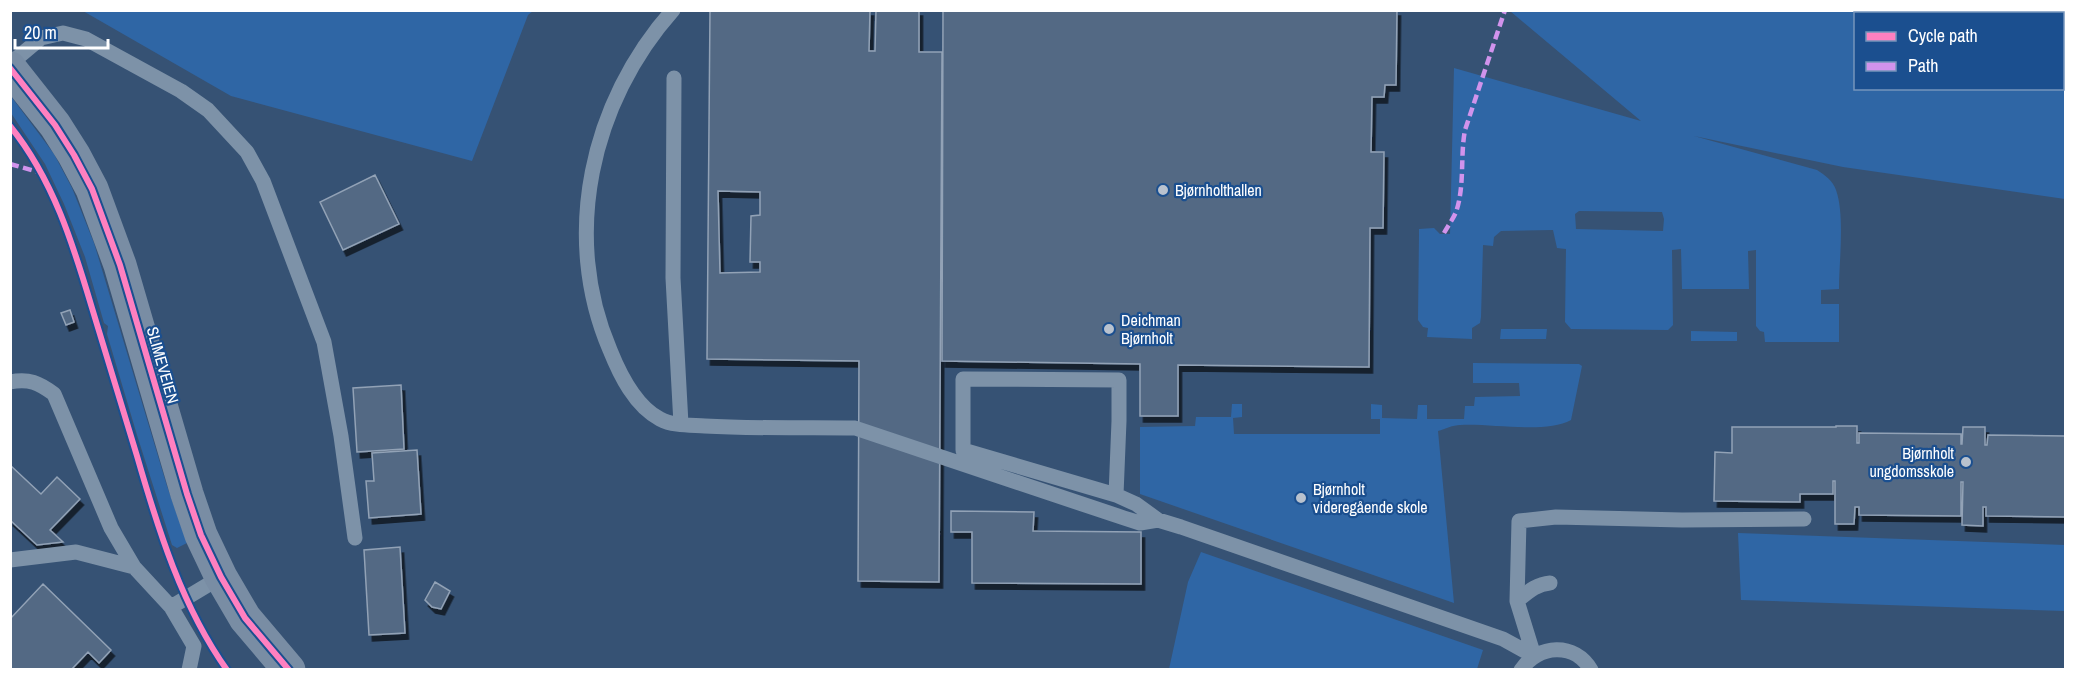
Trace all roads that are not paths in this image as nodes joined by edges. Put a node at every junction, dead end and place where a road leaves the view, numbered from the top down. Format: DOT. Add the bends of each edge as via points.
graph roads {
  1 [pos="673,10"];
  2 [pos="10,66"];
  3 [pos="674,78"];
  4 [pos="10,382"];
  5 [pos="681,424"];
  6 [pos="1116,495"];
  7 [pos="1804,519"];
  8 [pos="1158,520"];
  9 [pos="354,538"];
  10 [pos="10,561"];
  11 [pos="134,567"];
  12 [pos="221,577"];
  13 [pos="1550,584"];
  14 [pos="1517,601"];
  15 [pos="171,607"];
  16 [pos="1534,656"];
  17 [pos="189,669"];
  18 [pos="290,669"];
  19 [pos="1521,669"];
  20 [pos="1591,669"];
  1 -- 5 [label="lane" via="632,66 610,110 591,174 586,250 596,310 615,363 648,411 660,419"];
  2 -- 9 [label="lane" via="41,38 63,33 86,39 181,91 208,110 247,152 263,180 324,342"];
  2 -- 12 [label="street, SLIMEVEIEN" via="55,125 92,189 120,265 187,494"];
  3 -- 5 [label="lane" via="673,278"];
  4 -- 11 [label="lane" via="24,379 40,383 54,394 111,528"];
  5 -- 8 [label="lane" via="855,428 1140,523"];
  6 -- 6 [label="lane" via="1119,380 963,379 963,450"];
  6 -- 8 [label="lane"];
  7 -- 14 [label="lane" via="1556,516 1520,521"];
  8 -- 16 [label="lane" via="1503,639"];
  10 -- 11 [label="lane" via="76,552"];
  11 -- 15 [label="lane"];
  12 -- 15 [label="lane"];
  12 -- 18 [label="street, SLIMEVEIEN" via="245,618"];
  13 -- 14 [label="lane" via="1532,589"];
  14 -- 16 [label="lane"];
  15 -- 17 [label="lane" via="194,646"];
  16 -- 19 [label="lane"];
  16 -- 20 [label="lane" via="1556,649 1568,651 1586,661"];
}
